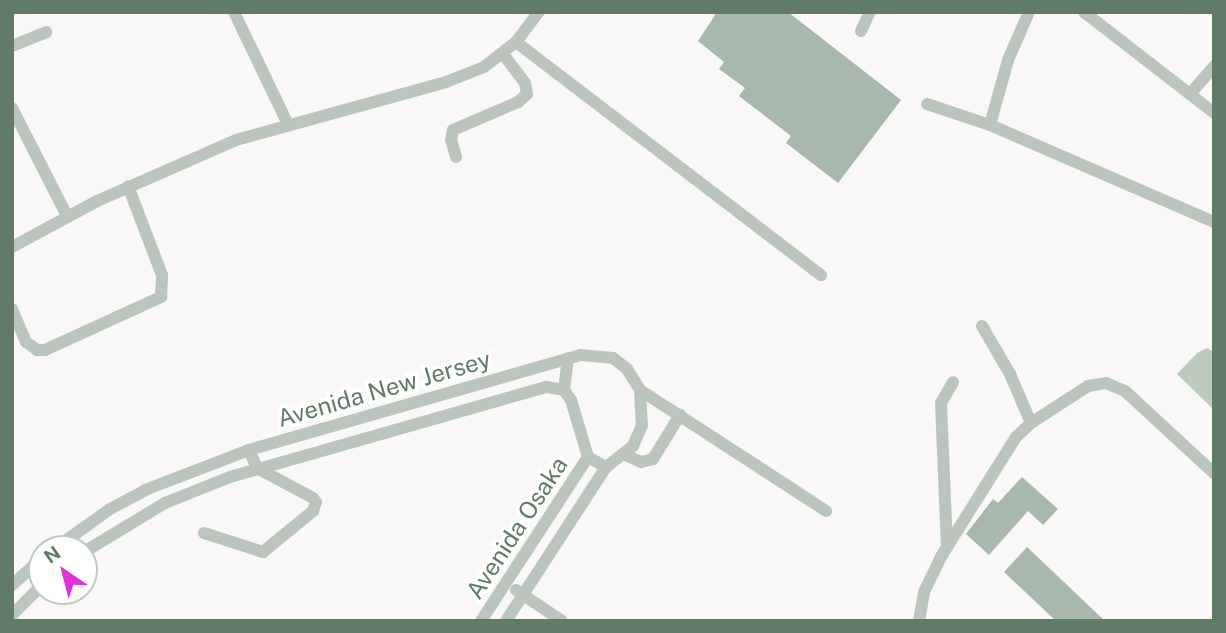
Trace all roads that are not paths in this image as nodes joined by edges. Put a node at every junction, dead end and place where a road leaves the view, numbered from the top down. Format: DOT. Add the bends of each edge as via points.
graph roads {
  1 [pos="234,12"];
  2 [pos="539,12"];
  3 [pos="870,12"];
  4 [pos="1029,12"];
  5 [pos="1084,12"];
  6 [pos="861,31"];
  7 [pos="46,32"];
  8 [pos="516,42"];
  9 [pos="12,46"];
  10 [pos="502,54"];
  11 [pos="1214,66"];
  12 [pos="1190,94"];
  13 [pos="928,104"];
  14 [pos="12,108"];
  15 [pos="1214,113"];
  16 [pos="288,124"];
  17 [pos="990,125"];
  18 [pos="456,157"];
  19 [pos="128,186"];
  20 [pos="67,216"];
  21 [pos="1214,222"];
  22 [pos="12,247"];
  23 [pos="821,275"];
  24 [pos="12,309"];
  25 [pos="982,326"];
  26 [pos="568,358"];
  27 [pos="506,375"];
  28 [pos="953,382"];
  29 [pos="564,390"];
  30 [pos="640,390"];
  31 [pos="512,396"];
  32 [pos="680,415"];
  33 [pos="1031,423"];
  34 [pos="249,450"];
  35 [pos="623,454"];
  36 [pos="588,457"];
  37 [pos="606,467"];
  38 [pos="257,468"];
  39 [pos="1214,473"];
  40 [pos="161,482"];
  41 [pos="165,503"];
  42 [pos="826,511"];
  43 [pos="204,533"];
  44 [pos="76,535"];
  45 [pos="98,544"];
  46 [pos="947,547"];
  47 [pos="28,570"];
  48 [pos="506,583"];
  49 [pos="12,584"];
  50 [pos="523,594"];
  51 [pos="28,599"];
  52 [pos="12,615"];
  53 [pos="481,621"];
  54 [pos="506,621"];
  55 [pos="562,621"];
  56 [pos="919,621"];
  1 -- 16 [label="street"];
  2 -- 8 [label="street"];
  3 -- 6 [label="street"];
  4 -- 17 [label="street" via="1008,60"];
  5 -- 12 [label="street"];
  7 -- 9 [label="street"];
  8 -- 10 [label="street"];
  8 -- 23 [label="street"];
  10 -- 16 [label="street" via="484,67 446,82"];
  10 -- 18 [label="street" via="527,94 453,130"];
  11 -- 12 [label="street"];
  12 -- 15 [label="street"];
  13 -- 17 [label="street"];
  14 -- 20 [label="street"];
  16 -- 19 [label="street" via="236,140"];
  17 -- 21 [label="street"];
  19 -- 20 [label="street"];
  19 -- 24 [label="street" via="162,275 161,297 45,350 26,342"];
  20 -- 22 [label="street"];
  25 -- 33 [label="street"];
  26 -- 27 [label="street, Avenida New Jersey"];
  26 -- 29 [label="street"];
  26 -- 30 [label="street, Avenida New Jersey" via="595,354 613,358 627,369"];
  27 -- 31 [label="street"];
  27 -- 34 [label="street, Avenida New Jersey"];
  28 -- 46 [label="street" via="941,403"];
  29 -- 31 [label="street, Avenida New Jersey" via="533,390"];
  29 -- 36 [label="street"];
  30 -- 32 [label="street"];
  30 -- 35 [label="street" via="642,425 633,446"];
  31 -- 38 [label="street, Avenida New Jersey"];
  32 -- 35 [label="street" via="653,459 641,462"];
  32 -- 42 [label="street"];
  33 -- 39 [label="street" via="1088,386 1114,385"];
  33 -- 46 [label="street" via="1011,443"];
  34 -- 38 [label="street"];
  34 -- 40 [label="street, Avenida New Jersey"];
  35 -- 37 [label="street"];
  36 -- 37 [label="street"];
  36 -- 48 [label="street, Avenida Osaka"];
  37 -- 50 [label="street, Avenida Osaka"];
  38 -- 41 [label="street, Avenida New Jersey"];
  38 -- 43 [label="street" via="313,498 313,511 263,552"];
  40 -- 41 [label="street"];
  40 -- 44 [label="street, Avenida New Jersey" via="110,509"];
  41 -- 45 [label="street, Avenida New Jersey"];
  46 -- 56 [label="street" via="925,592"];
  47 -- 49 [label="street"];
  48 -- 50 [label="street"];
  48 -- 53 [label="street, Avenida Osaka"];
  50 -- 54 [label="street, Avenida Osaka"];
  50 -- 55 [label="street"];
  51 -- 52 [label="street"];
}
